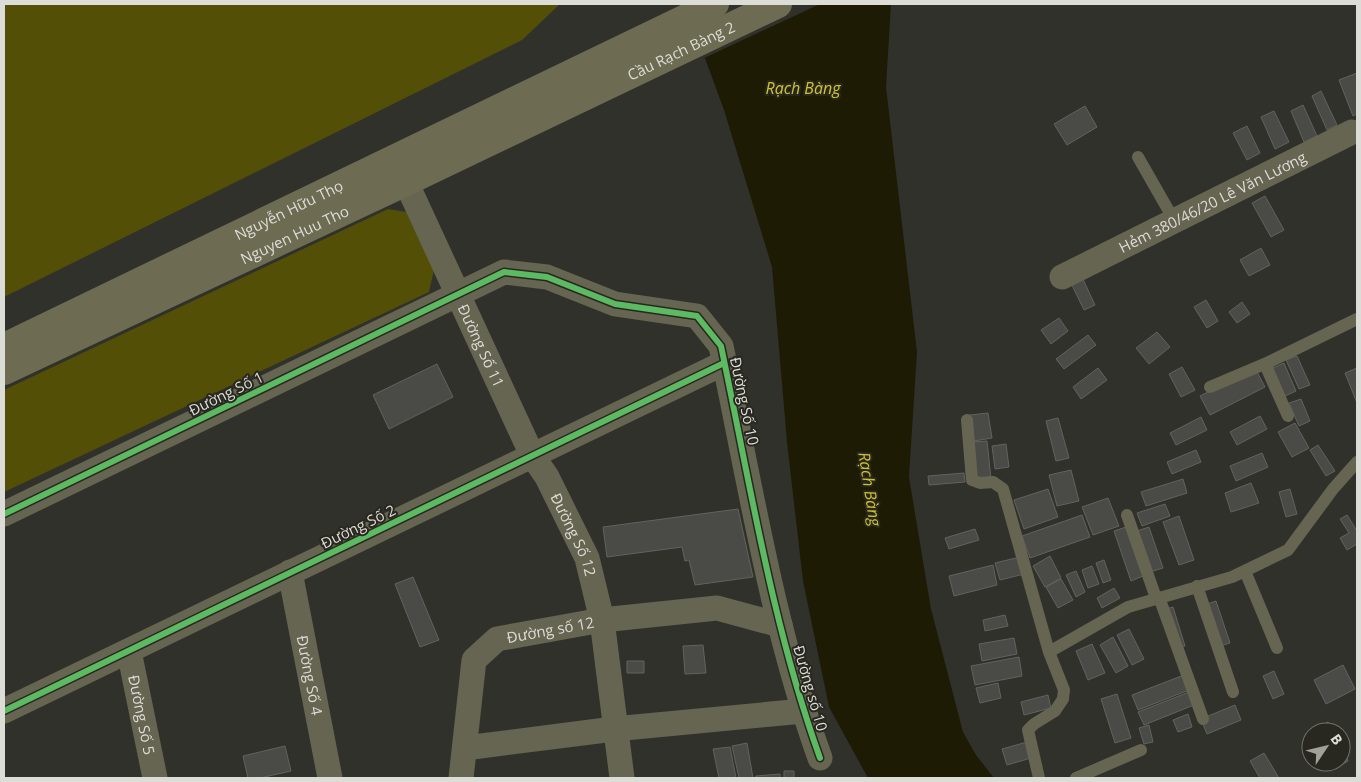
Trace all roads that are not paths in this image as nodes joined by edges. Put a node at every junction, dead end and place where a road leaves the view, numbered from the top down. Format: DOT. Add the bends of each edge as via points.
graph roads {
  1 [pos="715,4"];
  2 [pos="778,4"];
  3 [pos="579,84"];
  4 [pos="1355,137"];
  5 [pos="1138,157"];
  6 [pos="406,182"];
  7 [pos="1174,220"];
  8 [pos="1062,277"];
  9 [pos="459,296"];
  10 [pos="1357,319"];
  11 [pos="4,347"];
  12 [pos="1269,362"];
  13 [pos="724,363"];
  14 [pos="4,372"];
  15 [pos="1210,388"];
  16 [pos="1288,416"];
  17 [pos="966,420"];
  18 [pos="532,455"];
  19 [pos="1357,462"];
  20 [pos="4,514"];
  21 [pos="1127,516"];
  22 [pos="290,572"];
  23 [pos="1245,572"];
  24 [pos="1197,586"];
  25 [pos="1158,598"];
  26 [pos="602,620"];
  27 [pos="780,626"];
  28 [pos="1276,648"];
  29 [pos="129,651"];
  30 [pos="1049,652"];
  31 [pos="1233,692"];
  32 [pos="4,711"];
  33 [pos="803,711"];
  34 [pos="1203,719"];
  35 [pos="614,729"];
  36 [pos="466,748"];
  37 [pos="1141,750"];
  38 [pos="820,758"];
  39 [pos="155,778"];
  40 [pos="330,778"];
  41 [pos="461,778"];
  42 [pos="622,778"];
  43 [pos="1039,778"];
  44 [pos="1076,778"];
  1 -- 3 [label="main road, Cầu Rạch Bàng 2"];
  2 -- 3 [label="main road, Cầu Rạch Bàng 2"];
  3 -- 6 [label="main road, Nguyen Huu Tho"];
  3 -- 11 [label="main road, Nguyễn Hữu Thọ"];
  4 -- 7 [label="street, Hẻm 380/46/20 Lê Văn Lương"];
  5 -- 7 [label="lane"];
  6 -- 9 [label="street, Đường Số 11"];
  6 -- 14 [label="main road, Nguyen Huu Tho"];
  7 -- 8 [label="street, Hẻm 380/46/20 Lê Văn Lương"];
  9 -- 13 [label="street, Đường Số 10" via="504,272 547,277 615,304 697,316 721,346"];
  9 -- 18 [label="street, Đường Số 11"];
  9 -- 20 [label="street, Đường Số 1"];
  10 -- 12 [label="lane"];
  12 -- 15 [label="lane"];
  12 -- 16 [label="lane" via="1268,369"];
  13 -- 18 [label="street, Đường Số 2"];
  13 -- 27 [label="street, Đường Số 10"];
  17 -- 30 [label="lane" via="972,480 992,482 1003,489"];
  18 -- 22 [label="street, Đường Số 2"];
  18 -- 26 [label="street, Đường Số 12" via="547,477 587,558"];
  19 -- 23 [label="lane" via="1288,550"];
  21 -- 25 [label="lane"];
  22 -- 29 [label="street, Đường Số 2"];
  22 -- 40 [label="street, Đường Số 4"];
  23 -- 24 [label="lane"];
  23 -- 28 [label="lane"];
  24 -- 25 [label="lane"];
  24 -- 31 [label="lane"];
  25 -- 30 [label="lane" via="1103,619"];
  25 -- 34 [label="lane"];
  26 -- 27 [label="street, Đường số 12" via="717,608"];
  26 -- 35 [label="street, Đường số 12"];
  26 -- 36 [label="street, Đường số 12" via="497,639 474,660"];
  27 -- 33 [label="street, Đường số 10"];
  29 -- 32 [label="street, Đường Số 2"];
  29 -- 39 [label="street, Đường Số 5"];
  30 -- 43 [label="lane" via="1064,690 1055,712 1028,730"];
  33 -- 35 [label="street"];
  33 -- 38 [label="street, Đường số 10"];
  35 -- 36 [label="street"];
  35 -- 42 [label="street, Đường số 12"];
  36 -- 41 [label="street, Đường số 12"];
  37 -- 44 [label="lane"];
}
